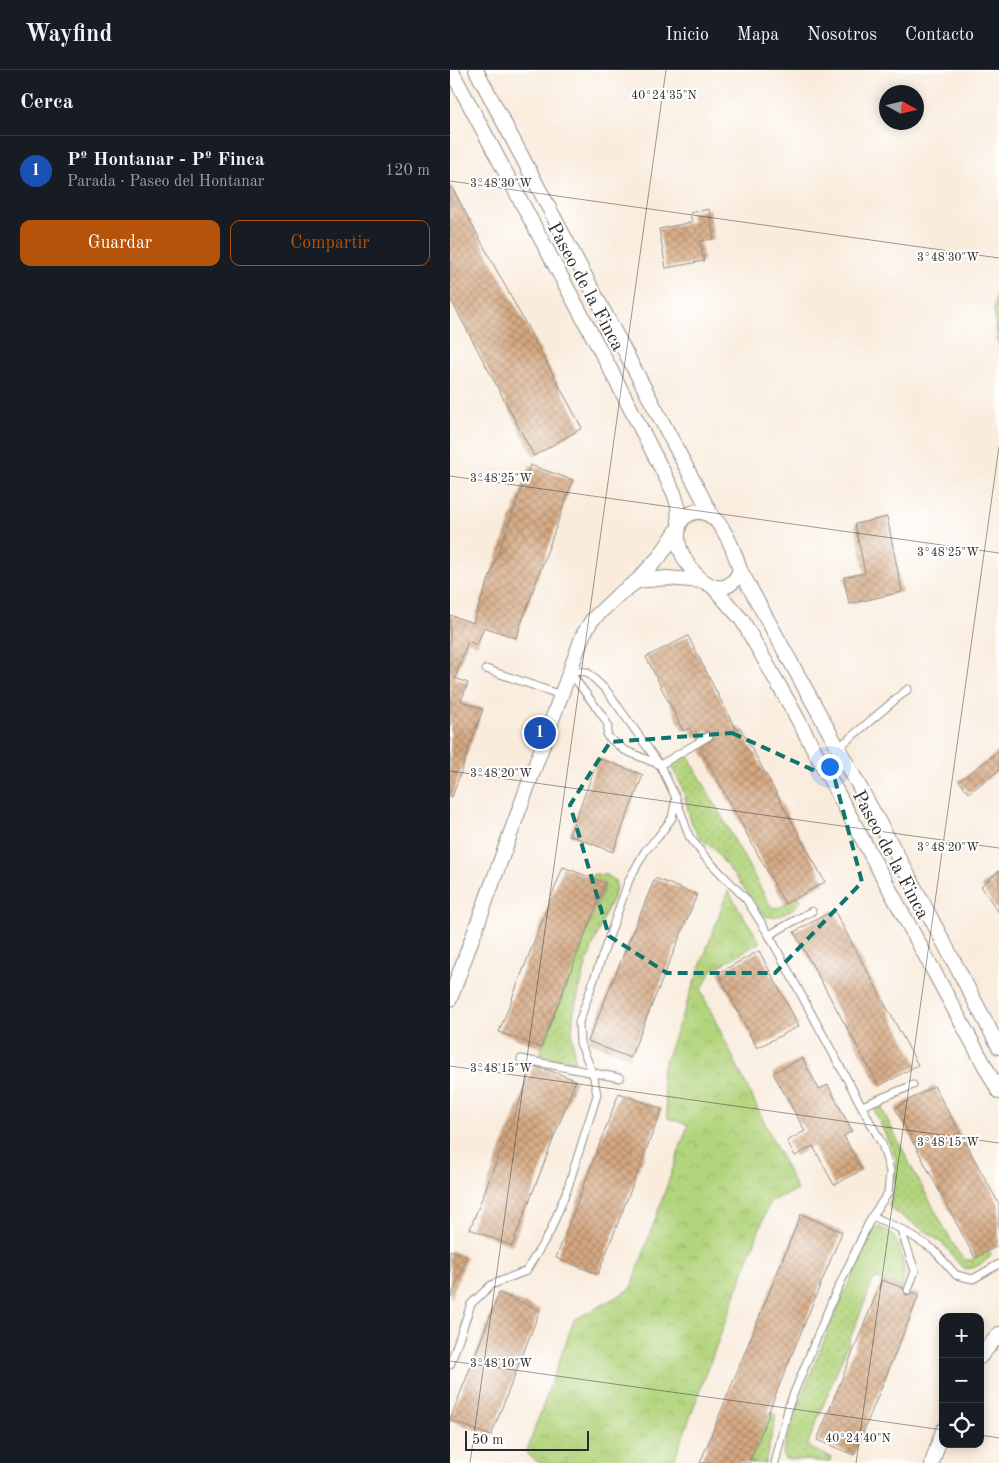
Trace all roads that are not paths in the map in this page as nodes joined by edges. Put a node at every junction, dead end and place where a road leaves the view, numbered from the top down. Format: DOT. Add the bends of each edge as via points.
graph roads {
  1 [pos="451,70"];
  2 [pos="476,70"];
  3 [pos="710,514"];
  4 [pos="678,526"];
  5 [pos="740,570"];
  6 [pos="637,581"];
  7 [pos="707,584"];
  8 [pos="486,670"];
  9 [pos="570,671"];
  10 [pos="908,689"];
  11 [pos="561,695"];
  12 [pos="709,736"];
  13 [pos="838,748"];
  14 [pos="660,765"];
  15 [pos="676,798"];
  16 [pos="812,912"];
  17 [pos="769,935"];
  18 [pos="450,999"];
  19 [pos="999,1047"];
  20 [pos="520,1059"];
  21 [pos="593,1073"];
  22 [pos="620,1078"];
  23 [pos="913,1085"];
  24 [pos="999,1092"];
  25 [pos="862,1106"];
  26 [pos="872,1216"];
  27 [pos="901,1229"];
  28 [pos="999,1264"];
  29 [pos="908,1290"];
  30 [pos="999,1334"];
  31 [pos="984,1352"];
  32 [pos="450,1365"];
  33 [pos="939,1442"];
  34 [pos="775,1463"];
  35 [pos="932,1463"];
  1 -- 4 [label="street, Paseo de la Finca" via="674,493"];
  2 -- 3 [label="street, Paseo de la Finca"];
  3 -- 4 [label="street" via="692,512"];
  3 -- 5 [label="street" via="735,553"];
  4 -- 6 [label="street" via="660,556"];
  4 -- 7 [label="street" via="682,554 690,569"];
  5 -- 7 [label="street" via="730,585 722,588"];
  5 -- 13 [label="street, Paseo de la Finca"];
  6 -- 7 [label="street" via="666,578"];
  6 -- 9 [label="street" via="592,620 583,634"];
  7 -- 24 [label="street, Paseo de la Finca" via="742,620"];
  8 -- 11 [label="lane"];
  9 -- 11 [label="street"];
  9 -- 14 [label="lane" via="586,672 607,691"];
  9 -- 14 [label="lane" via="608,725 607,736 624,750"];
  10 -- 13 [label="lane"];
  11 -- 18 [label="street"];
  12 -- 14 [label="lane"];
  13 -- 19 [label="street, Paseo de la Finca"];
  14 -- 15 [label="lane"];
  15 -- 17 [label="lane" via="688,836 746,899"];
  15 -- 21 [label="lane" via="672,818 645,850 629,880 579,1022 580,1043"];
  16 -- 17 [label="lane"];
  17 -- 25 [label="lane"];
  20 -- 21 [label="lane"];
  21 -- 22 [label="lane"];
  21 -- 32 [label="lane" via="596,1096 568,1187 550,1232 526,1271 491,1285 471,1304"];
  23 -- 25 [label="lane"];
  25 -- 26 [label="lane" via="882,1144 890,1171 888,1193"];
  26 -- 27 [label="lane"];
  26 -- 34 [label="lane" via="831,1303 789,1405"];
  27 -- 28 [label="lane" via="932,1249 956,1275 973,1279"];
  27 -- 29 [label="lane" via="915,1271"];
  30 -- 31 [label="street"];
  33 -- 35 [label="street"];
}
